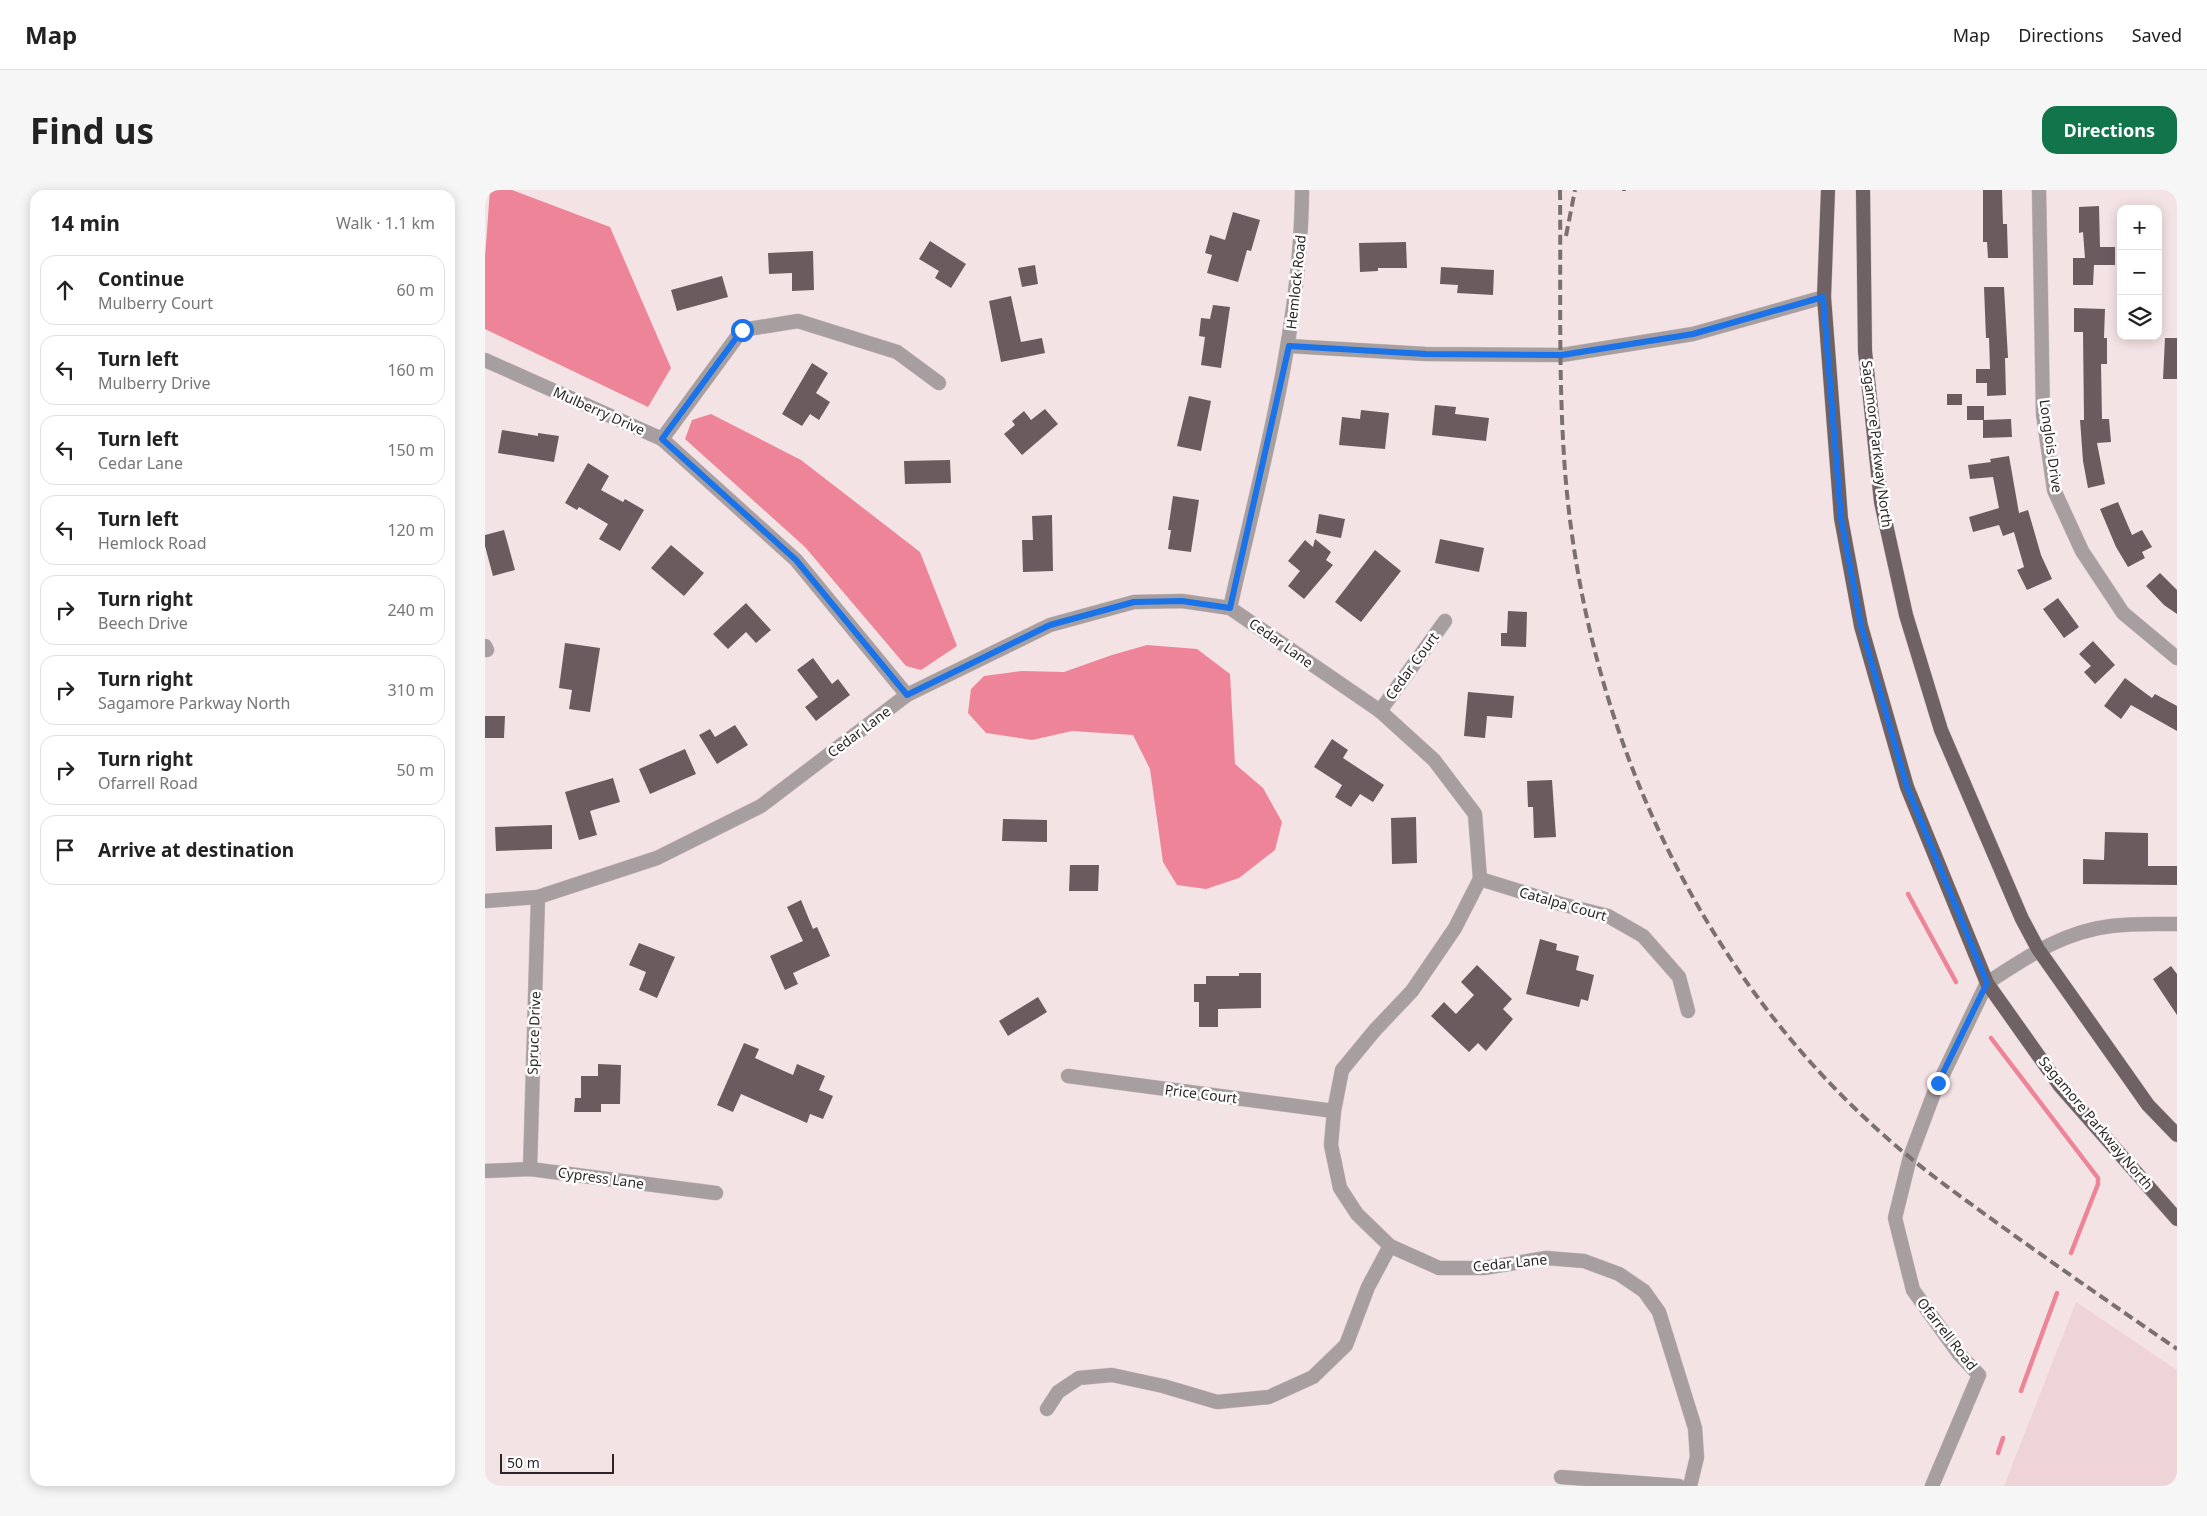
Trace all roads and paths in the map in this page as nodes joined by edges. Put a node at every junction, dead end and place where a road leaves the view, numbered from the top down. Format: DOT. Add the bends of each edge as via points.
graph roads {
  1 [pos="1302,190"];
  2 [pos="1828,190"];
  3 [pos="1863,190"];
  4 [pos="2039,190"];
  5 [pos="1823,297"];
  6 [pos="1289,346"];
  7 [pos="485,360"];
  8 [pos="939,383"];
  9 [pos="662,439"];
  10 [pos="1230,608"];
  11 [pos="1445,621"];
  12 [pos="2177,658"];
  13 [pos="907,695"];
  14 [pos="1380,711"];
  15 [pos="1480,879"];
  16 [pos="539,897"];
  17 [pos="485,901"];
  18 [pos="2177,924"];
  19 [pos="2038,949"];
  20 [pos="1987,983"];
  21 [pos="1688,1011"];
  22 [pos="1068,1076"];
  23 [pos="1334,1111"];
  24 [pos="2177,1134"];
  25 [pos="530,1169"];
  26 [pos="485,1171"];
  27 [pos="716,1193"];
  28 [pos="2177,1219"];
  29 [pos="1390,1246"];
  30 [pos="1047,1409"];
  31 [pos="1561,1477"];
  32 [pos="1679,1486"];
  33 [pos="1690,1486"];
  34 [pos="1932,1486"];
  1 -- 6 [label="street, Hemlock Road" via="1302,240"];
  2 -- 5 [label="main road, Sagamore Parkway North"];
  3 -- 19 [label="main road, Sagamore Parkway North" via="1865,351 1881,502 1906,615 1941,730"];
  4 -- 12 [label="street, Longlois Drive" via="2043,414 2054,490 2082,551 2123,613"];
  5 -- 6 [label="street" via="1693,334 1562,355 1426,354"];
  5 -- 20 [label="main road, Sagamore Parkway North" via="1841,518 1861,626 1907,787"];
  6 -- 10 [label="street, Hemlock Road"];
  7 -- 9 [label="street, Mulberry Drive"];
  8 -- 9 [label="street" via="897,352 798,321 742,330"];
  9 -- 13 [label="street, Mulberry Drive" via="796,560"];
  10 -- 13 [label="street, Cedar Lane" via="1182,601 1134,602 1115,607 1050,625"];
  10 -- 14 [label="street, Cedar Lane"];
  11 -- 14 [label="street, Cedar Court"];
  13 -- 16 [label="street, Cedar Lane" via="761,806 657,858"];
  14 -- 15 [label="street, Cedar Lane" via="1434,760 1475,814"];
  15 -- 21 [label="street, Catalpa Court" via="1608,916 1643,936 1679,977"];
  15 -- 23 [label="street, Cedar Lane" via="1455,928 1412,991 1342,1070"];
  16 -- 17 [label="street, Cedar Lane"];
  16 -- 25 [label="street, Spruce Drive"];
  18 -- 19 [label="street" via="2112,926 2074,934"];
  19 -- 20 [label="street"];
  19 -- 24 [label="main road, Sagamore Parkway North" via="2148,1104"];
  20 -- 28 [label="main road, Sagamore Parkway North" via="2060,1086"];
  20 -- 34 [label="street, Ofarrell Road" via="1938,1083 1910,1157 1895,1218 1913,1290 1959,1354 1979,1375"];
  22 -- 23 [label="street, Price Court"];
  23 -- 29 [label="street, Cedar Lane" via="1331,1145 1340,1188 1357,1214"];
  25 -- 26 [label="street, Cypress Lane"];
  25 -- 27 [label="street, Cypress Lane"];
  29 -- 30 [label="street" via="1368,1287 1347,1345 1313,1377 1269,1397 1217,1402 1111,1375 1079,1378 1058,1392"];
  29 -- 33 [label="street, Cedar Lane" via="1439,1268 1484,1268 1546,1258 1584,1261 1619,1274 1644,1291 1659,1312 1695,1428 1697,1457"];
  31 -- 32 [label="street"];
}
